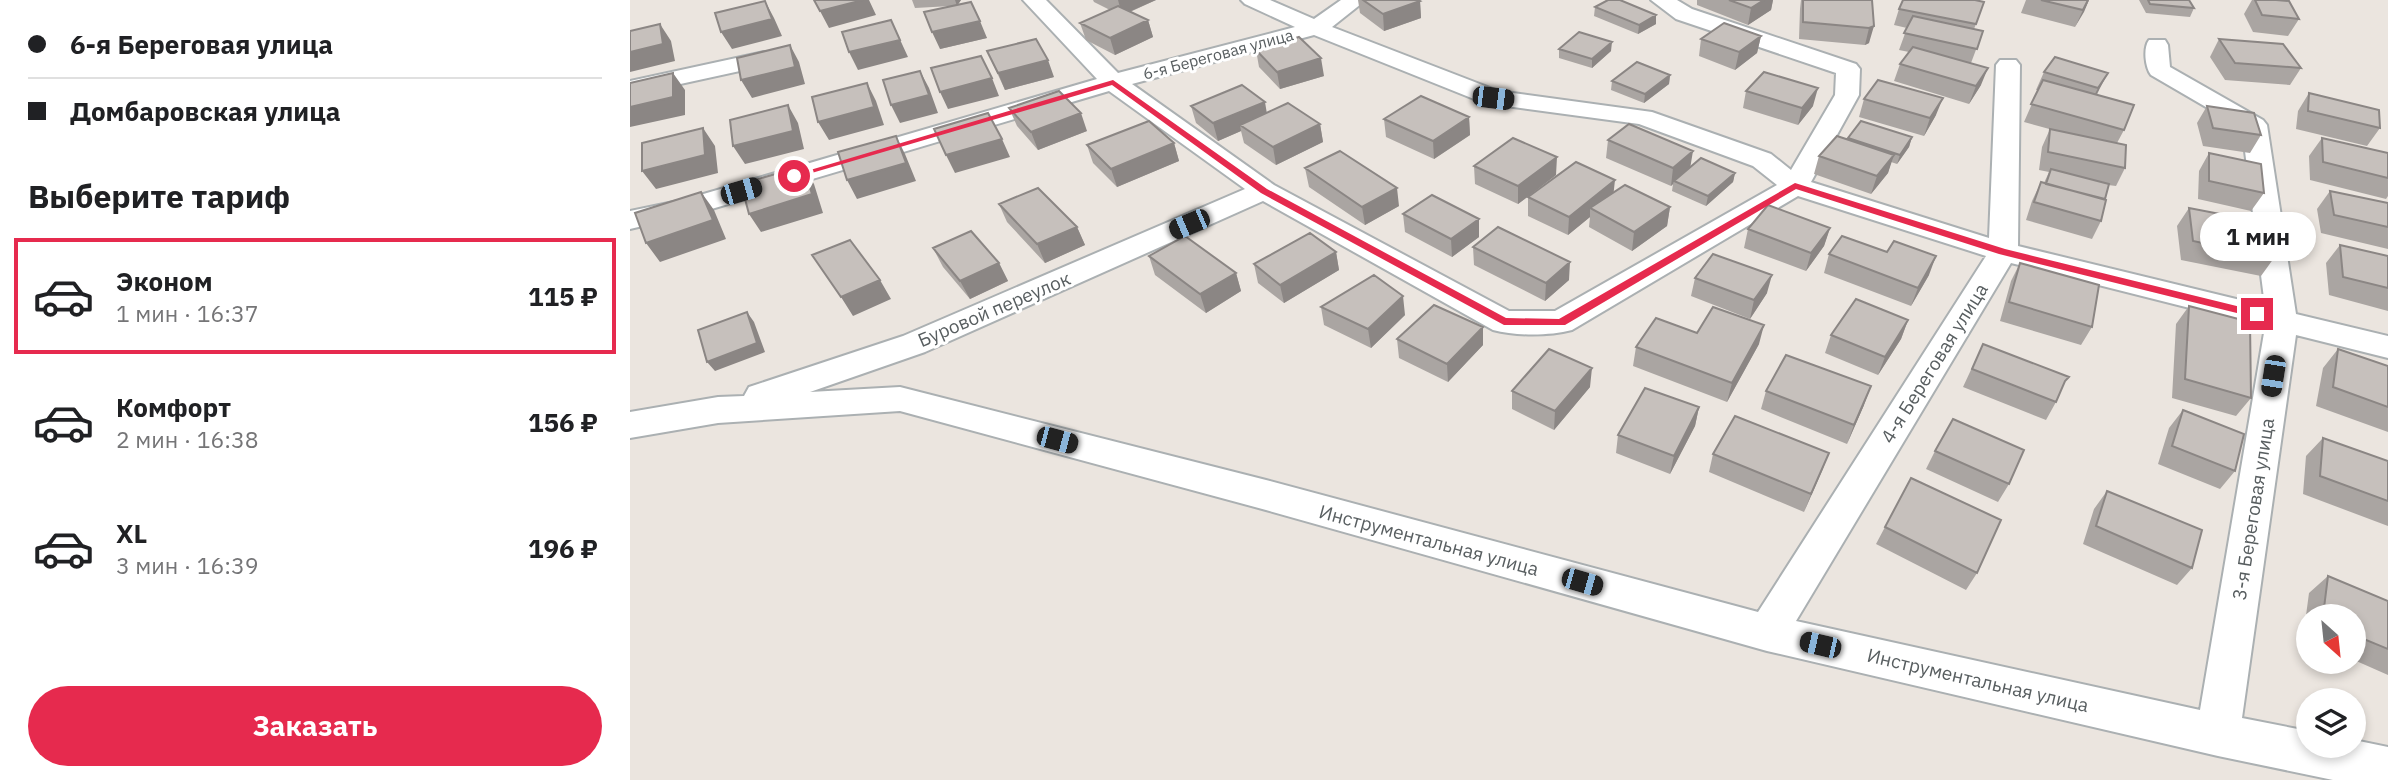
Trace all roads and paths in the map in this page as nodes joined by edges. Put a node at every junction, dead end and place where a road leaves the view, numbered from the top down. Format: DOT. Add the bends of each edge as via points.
graph roads {
  1 [pos="1034,0"];
  2 [pos="1252,0"];
  3 [pos="1355,0"];
  4 [pos="1662,0"];
  5 [pos="1316,28"];
  6 [pos="2157,45"];
  7 [pos="765,59"];
  8 [pos="2008,65"];
  9 [pos="1113,82"];
  10 [pos="630,88"];
  11 [pos="1795,186"];
  12 [pos="1264,191"];
  13 [pos="630,220"];
  14 [pos="2003,252"];
  15 [pos="2282,321"];
  16 [pos="914,344"];
  17 [pos="2388,346"];
  18 [pos="900,399"];
  19 [pos="719,410"];
  20 [pos="630,425"];
  21 [pos="1767,633"];
  22 [pos="2218,735"];
  23 [pos="2388,769"];
  1 -- 9 [label="street"];
  2 -- 5 [label="street"];
  3 -- 5 [label="street, 6-я Береговая улица"];
  4 -- 11 [label="street" via="1684,14 1847,69 1847,95"];
  5 -- 9 [label="street, 6-я Береговая улица"];
  5 -- 11 [label="street" via="1493,98 1643,117 1762,160"];
  6 -- 15 [label="street, 3-я Береговая улица" via="2159,71 2254,125"];
  7 -- 10 [label="street"];
  8 -- 14 [label="street"];
  9 -- 12 [label="street"];
  9 -- 13 [label="street, 6-я Береговая улица"];
  11 -- 12 [label="street" via="1561,322 1504,322"];
  11 -- 14 [label="street"];
  12 -- 16 [label="street, Буровой переулок"];
  14 -- 15 [label="street"];
  14 -- 21 [label="street, 4-я Береговая улица"];
  15 -- 17 [label="street"];
  15 -- 22 [label="street, 3-я Береговая улица"];
  16 -- 18 [label="street"];
  16 -- 19 [label="street, Буровой переулок"];
  18 -- 19 [label="street, Инструментальная улица"];
  18 -- 21 [label="street, Инструментальная улица"];
  19 -- 20 [label="street, Инструментальная улица"];
  21 -- 22 [label="street, Инструментальная улица"];
  22 -- 23 [label="street, Инструментальная улица"];
}
